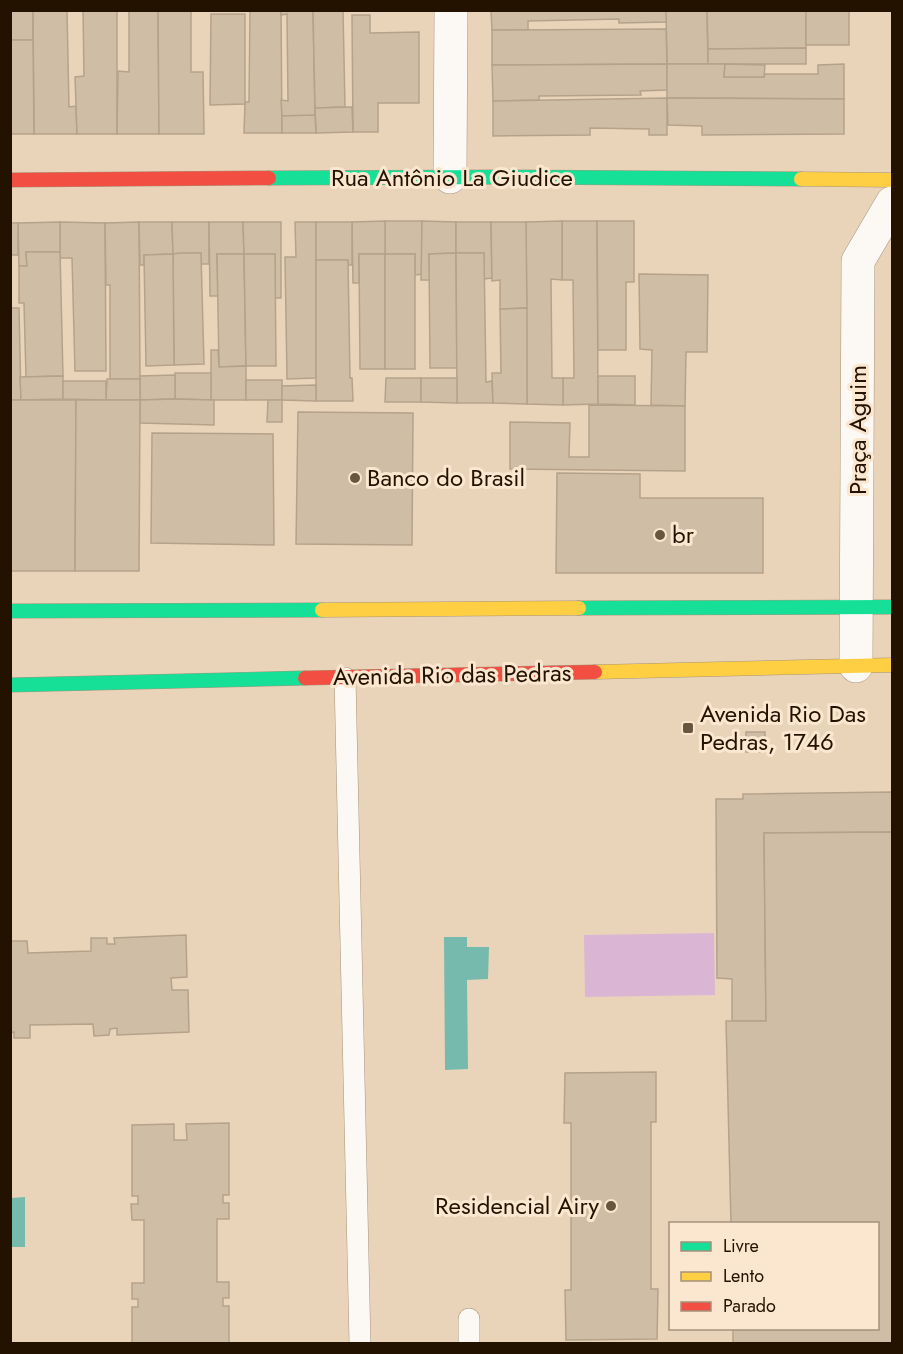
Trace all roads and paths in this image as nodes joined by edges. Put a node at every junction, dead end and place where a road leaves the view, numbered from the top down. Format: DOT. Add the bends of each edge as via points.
graph roads {
  1 [pos="451,10"];
  2 [pos="450,177"];
  3 [pos="10,180"];
  4 [pos="892,180"];
  5 [pos="892,203"];
  6 [pos="857,607"];
  7 [pos="892,608"];
  8 [pos="10,611"];
  9 [pos="892,665"];
  10 [pos="856,666"];
  11 [pos="345,678"];
  12 [pos="10,684"];
  13 [pos="469,1319"];
  14 [pos="360,1344"];
  15 [pos="469,1344"];
  1 -- 2 [label="street"];
  2 -- 3 [label="main road, Rua Antônio La Giudice"];
  2 -- 4 [label="main road, Rua Antônio La Giudice"];
  5 -- 6 [label="street, Praça Aguim" via="858,261"];
  6 -- 7 [label="main road"];
  6 -- 8 [label="main road"];
  6 -- 10 [label="street, Praça Aguim"];
  9 -- 10 [label="main road, Avenida Rio das Pedras"];
  10 -- 11 [label="main road, Avenida Rio das Pedras"];
  11 -- 12 [label="main road, Avenida Rio das Pedras"];
  11 -- 14 [label="lane"];
  13 -- 15 [label="lane"];
}
